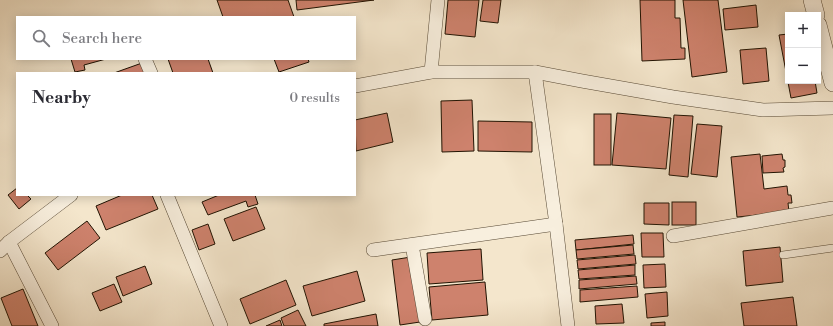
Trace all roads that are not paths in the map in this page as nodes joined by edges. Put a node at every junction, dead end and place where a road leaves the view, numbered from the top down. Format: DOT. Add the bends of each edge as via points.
graph roads {
  1 [pos="438,0"];
  2 [pos="812,0"];
  3 [pos="815,12"];
  4 [pos="821,37"];
  5 [pos="145,60"];
  6 [pos="151,72"];
  7 [pos="431,72"];
  8 [pos="535,72"];
  9 [pos="833,83"];
  10 [pos="356,86"];
  11 [pos="833,108"];
  12 [pos="69,196"];
  13 [pos="167,196"];
  14 [pos="833,208"];
  15 [pos="556,224"];
  16 [pos="673,236"];
  17 [pos="412,245"];
  18 [pos="5,246"];
  19 [pos="833,248"];
  20 [pos="373,250"];
  21 [pos="783,255"];
  22 [pos="425,319"];
  23 [pos="52,326"];
  24 [pos="221,326"];
  25 [pos="568,326"];
  1 -- 7 [label="street"];
  2 -- 3 [label="street"];
  4 -- 9 [label="street"];
  5 -- 6 [label="street"];
  7 -- 8 [label="street"];
  7 -- 10 [label="street"];
  8 -- 11 [label="street" via="763,110"];
  8 -- 15 [label="street"];
  12 -- 18 [label="street"];
  13 -- 24 [label="street"];
  14 -- 16 [label="street"];
  15 -- 17 [label="street"];
  15 -- 25 [label="street"];
  17 -- 20 [label="street"];
  17 -- 22 [label="street"];
  18 -- 23 [label="street"];
  19 -- 21 [label="lane"];
}
